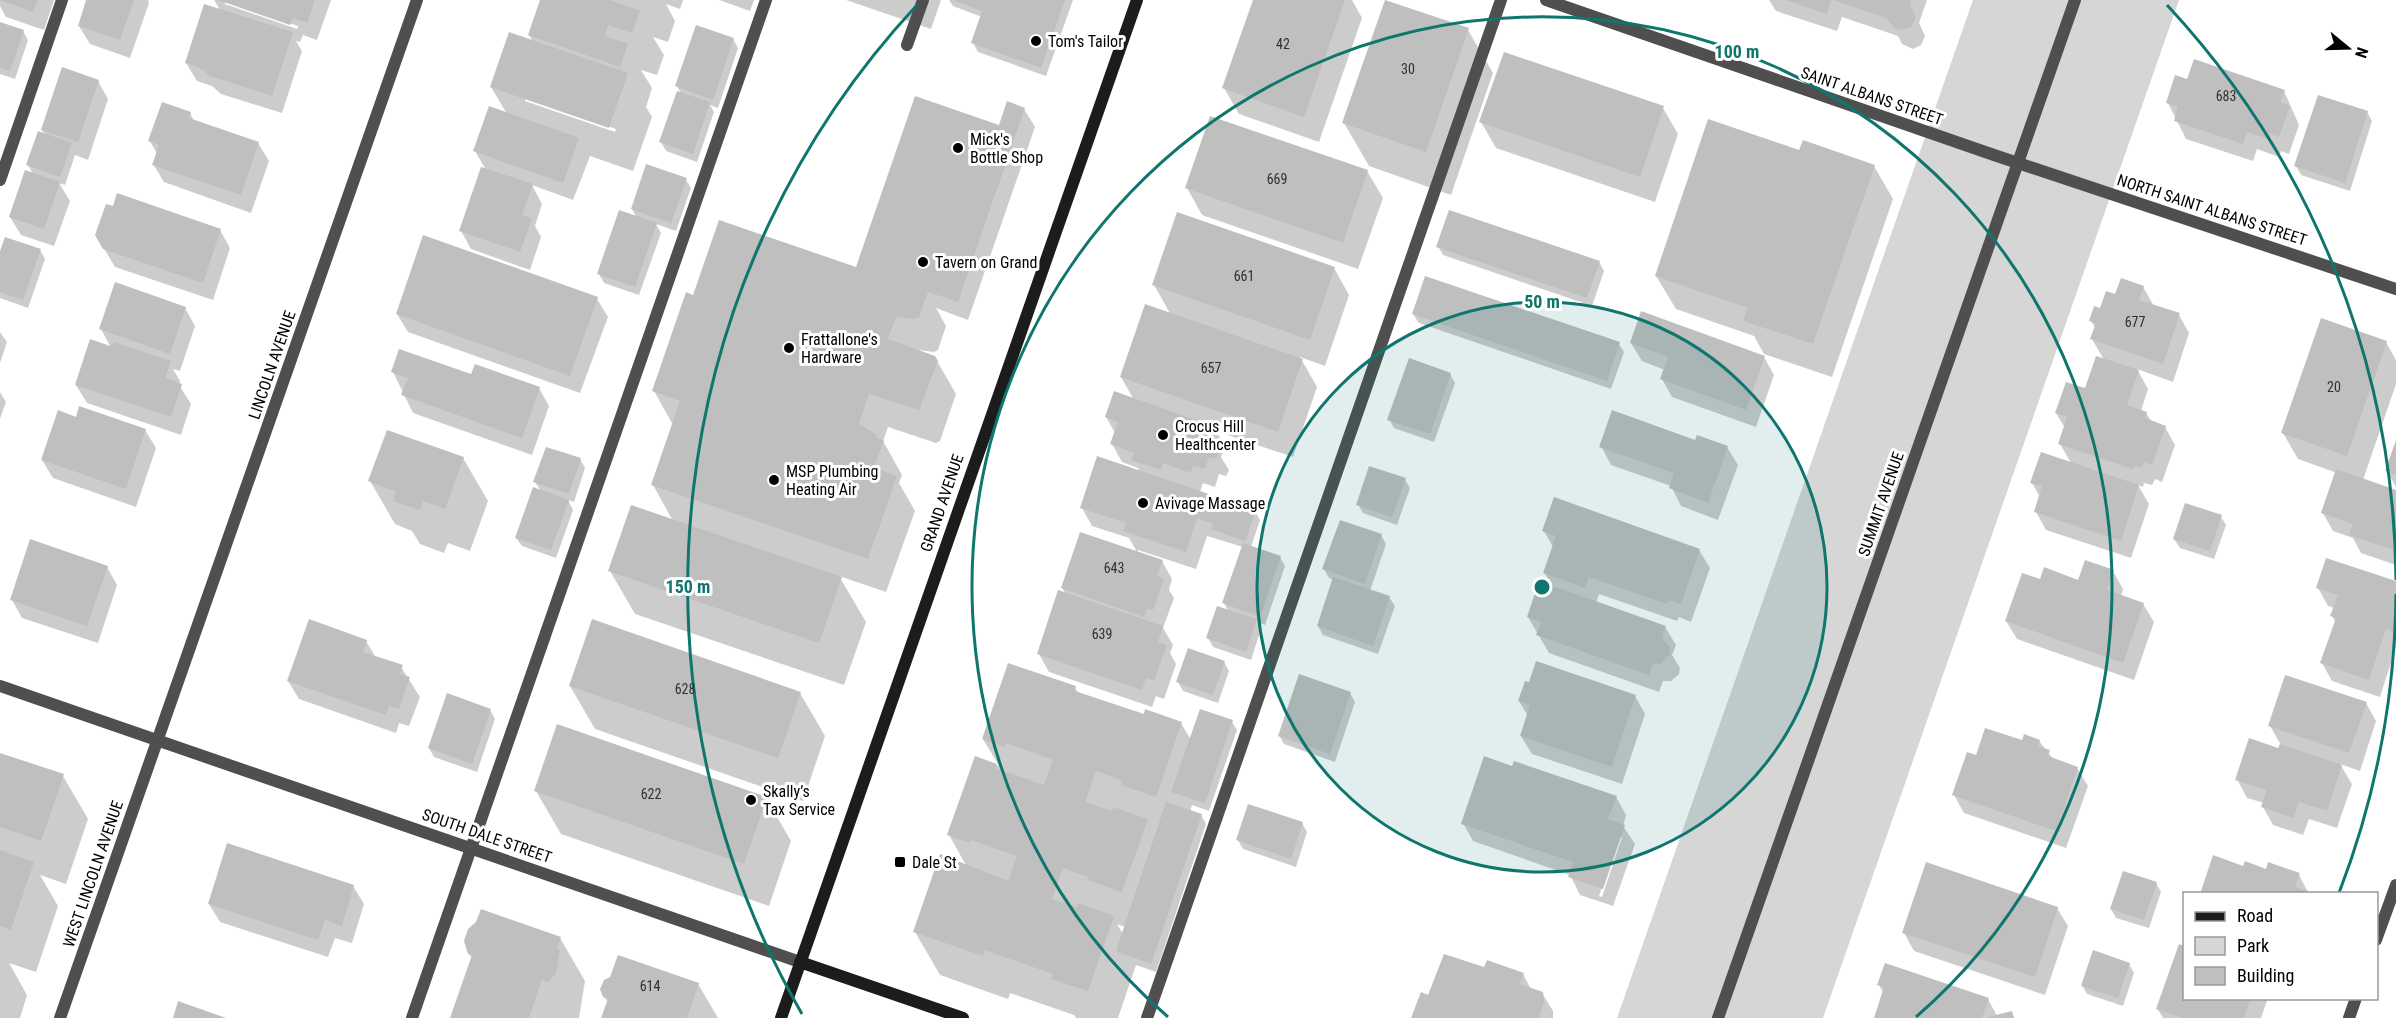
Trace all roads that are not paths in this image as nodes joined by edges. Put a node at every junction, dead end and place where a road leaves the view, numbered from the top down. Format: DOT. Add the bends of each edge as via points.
graph roads {
  1 [pos="62,0"];
  2 [pos="417,0"];
  3 [pos="766,0"];
  4 [pos="923,0"];
  5 [pos="1137,0"];
  6 [pos="1501,0"];
  7 [pos="1546,0"];
  8 [pos="2075,0"];
  9 [pos="907,45"];
  10 [pos="2018,163"];
  11 [pos="0,180"];
  12 [pos="2396,289"];
  13 [pos="0,686"];
  14 [pos="158,740"];
  15 [pos="470,848"];
  16 [pos="2396,885"];
  17 [pos="2378,934"];
  18 [pos="800,962"];
  19 [pos="2356,1000"];
  20 [pos="60,1018"];
  21 [pos="412,1018"];
  22 [pos="781,1018"];
  23 [pos="963,1018"];
  24 [pos="1147,1018"];
  25 [pos="1718,1018"];
  26 [pos="2349,1018"];
  1 -- 11 [label="street"];
  2 -- 14 [label="street, LINCOLN AVENUE"];
  3 -- 15 [label="street"];
  4 -- 9 [label="street"];
  5 -- 18 [label="main road, GRAND AVENUE"];
  6 -- 24 [label="street"];
  7 -- 10 [label="street, SAINT ALBANS STREET"];
  8 -- 10 [label="street, SUMMIT AVENUE"];
  10 -- 12 [label="street, NORTH SAINT ALBANS STREET"];
  10 -- 25 [label="street, SUMMIT AVENUE"];
  13 -- 14 [label="street, SOUTH DALE STREET"];
  14 -- 15 [label="street, SOUTH DALE STREET"];
  14 -- 20 [label="street, WEST LINCOLN AVENUE"];
  15 -- 18 [label="street, SOUTH DALE STREET"];
  15 -- 21 [label="street"];
  16 -- 17 [label="street"];
  18 -- 22 [label="main road, GRAND AVENUE"];
  18 -- 23 [label="main road, SOUTH DALE STREET"];
  19 -- 26 [label="street"];
}
